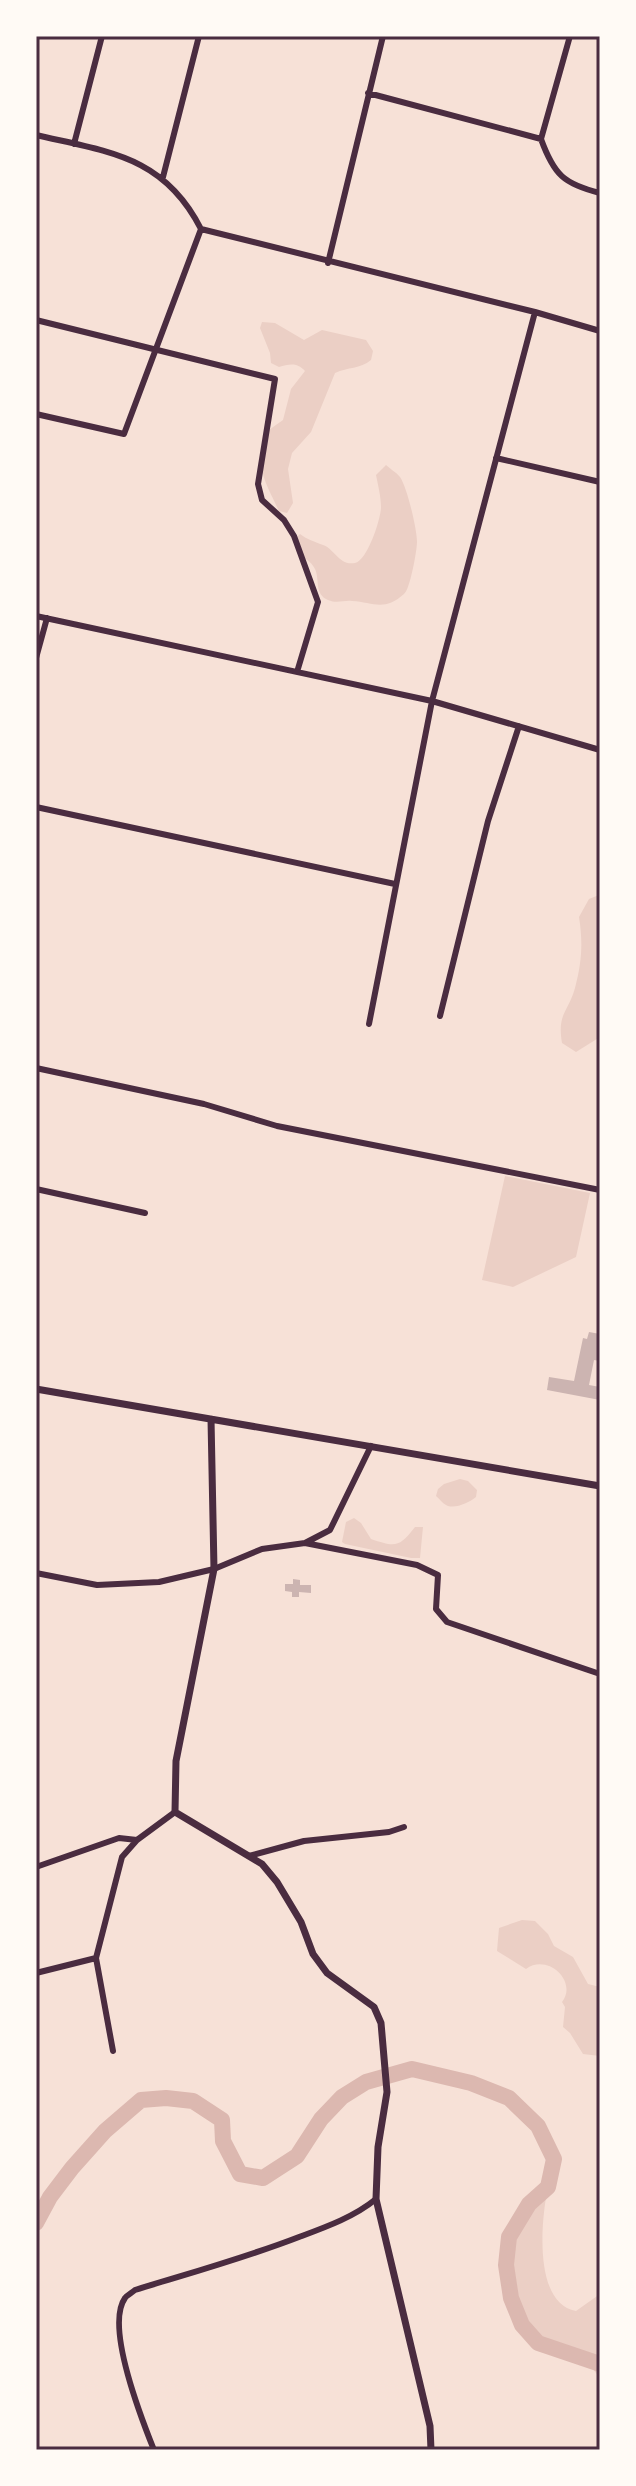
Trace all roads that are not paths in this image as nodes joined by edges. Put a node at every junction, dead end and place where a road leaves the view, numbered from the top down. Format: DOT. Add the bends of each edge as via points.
graph roads {
  1 [pos="102,36"];
  2 [pos="199,36"];
  3 [pos="383,36"];
  4 [pos="570,36"];
  5 [pos="368,93"];
  6 [pos="36,135"];
  7 [pos="541,139"];
  8 [pos="74,144"];
  9 [pos="163,177"];
  10 [pos="600,193"];
  11 [pos="201,229"];
  12 [pos="328,263"];
  13 [pos="535,312"];
  14 [pos="36,320"];
  15 [pos="600,331"];
  16 [pos="154,349"];
  17 [pos="36,414"];
  18 [pos="496,458"];
  19 [pos="600,482"];
  20 [pos="36,616"];
  21 [pos="47,618"];
  22 [pos="36,658"];
  23 [pos="297,672"];
  24 [pos="432,701"];
  25 [pos="519,726"];
  26 [pos="600,750"];
  27 [pos="36,807"];
  28 [pos="395,884"];
  29 [pos="440,1016"];
  30 [pos="369,1024"];
  31 [pos="36,1068"];
  32 [pos="36,1189"];
  33 [pos="600,1190"];
  34 [pos="145,1213"];
  35 [pos="36,1389"];
  36 [pos="211,1419"];
  37 [pos="371,1446"];
  38 [pos="600,1486"];
  39 [pos="305,1543"];
  40 [pos="214,1569"];
  41 [pos="36,1573"];
  42 [pos="600,1674"];
  43 [pos="175,1812"];
  44 [pos="404,1827"];
  45 [pos="137,1840"];
  46 [pos="249,1856"];
  47 [pos="36,1867"];
  48 [pos="96,1958"];
  49 [pos="36,1973"];
  50 [pos="113,2051"];
  51 [pos="376,2199"];
  52 [pos="154,2450"];
  53 [pos="431,2450"];
  1 -- 8 [label="street"];
  2 -- 9 [label="street"];
  3 -- 5 [label="street"];
  4 -- 7 [label="street"];
  5 -- 7 [label="street"];
  5 -- 12 [label="street"];
  6 -- 8 [label="street"];
  7 -- 10 [label="street" via="562,176 573,186"];
  8 -- 9 [label="street" via="124,157"];
  9 -- 11 [label="street"];
  11 -- 12 [label="street"];
  11 -- 16 [label="street"];
  12 -- 13 [label="street"];
  13 -- 15 [label="street"];
  13 -- 18 [label="street"];
  14 -- 16 [label="street"];
  16 -- 17 [label="street" via="124,434"];
  16 -- 23 [label="street" via="275,379 258,484 262,500 294,536 318,602"];
  18 -- 19 [label="street"];
  18 -- 24 [label="street"];
  20 -- 21 [label="street"];
  21 -- 22 [label="street"];
  21 -- 23 [label="street"];
  23 -- 24 [label="street"];
  24 -- 25 [label="street"];
  24 -- 28 [label="street"];
  25 -- 26 [label="street"];
  25 -- 29 [label="street" via="488,821"];
  27 -- 28 [label="street"];
  28 -- 30 [label="street"];
  31 -- 33 [label="street" via="204,1104 277,1126"];
  32 -- 34 [label="street"];
  35 -- 36 [label="street"];
  36 -- 37 [label="street"];
  36 -- 40 [label="street"];
  37 -- 38 [label="street"];
  37 -- 39 [label="street" via="330,1530"];
  39 -- 40 [label="street" via="262,1549"];
  39 -- 42 [label="street" via="429,1570 438,1575 436,1609 447,1622"];
  40 -- 41 [label="street" via="128,1585 97,1585"];
  40 -- 43 [label="street" via="176,1761"];
  43 -- 45 [label="street"];
  43 -- 46 [label="street"];
  44 -- 46 [label="street" via="304,1841"];
  45 -- 47 [label="street" via="119,1838"];
  45 -- 48 [label="street" via="122,1857"];
  46 -- 51 [label="street" via="277,1882 327,1973 374,2007 381,2023 387,2092"];
  48 -- 49 [label="street"];
  48 -- 50 [label="street"];
  51 -- 52 [label="street" via="359,2213 316,2231 126,2297 119,2318 123,2349 132,2393"];
  51 -- 53 [label="street" via="430,2426"];
}
